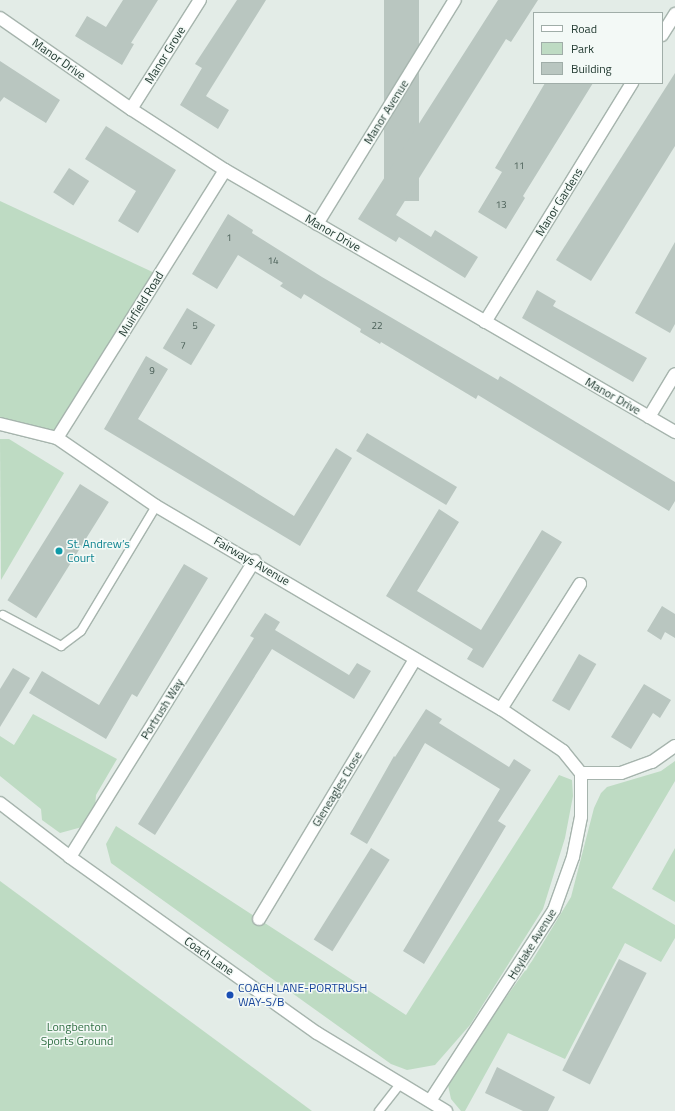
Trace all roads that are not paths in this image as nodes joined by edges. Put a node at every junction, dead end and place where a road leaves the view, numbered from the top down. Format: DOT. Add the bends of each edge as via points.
graph roads {
  1 [pos="200,0"];
  2 [pos="455,0"];
  3 [pos="675,14"];
  4 [pos="0,18"];
  5 [pos="663,33"];
  6 [pos="631,84"];
  7 [pos="131,109"];
  8 [pos="225,170"];
  9 [pos="317,224"];
  10 [pos="485,322"];
  11 [pos="675,374"];
  12 [pos="649,417"];
  13 [pos="0,424"];
  14 [pos="675,432"];
  15 [pos="57,438"];
  16 [pos="156,506"];
  17 [pos="254,562"];
  18 [pos="580,584"];
  19 [pos="3,615"];
  20 [pos="415,659"];
  21 [pos="500,709"];
  22 [pos="675,746"];
  23 [pos="581,773"];
  24 [pos="0,803"];
  25 [pos="70,858"];
  26 [pos="259,919"];
  27 [pos="401,1083"];
  28 [pos="430,1101"];
  29 [pos="379,1111"];
  30 [pos="446,1111"];
  1 -- 7 [label="street, Manor Grove"];
  2 -- 9 [label="street, Manor Avenue"];
  3 -- 5 [label="street"];
  4 -- 7 [label="street, Manor Drive"];
  6 -- 10 [label="street, Manor Gardens"];
  7 -- 8 [label="street, Manor Drive"];
  8 -- 9 [label="street, Manor Drive"];
  8 -- 15 [label="street, Muirfield Road"];
  9 -- 10 [label="street, Manor Drive"];
  10 -- 12 [label="street, Manor Drive"];
  11 -- 12 [label="street"];
  12 -- 14 [label="street, Manor Drive"];
  13 -- 15 [label="street, Fairways Avenue"];
  15 -- 16 [label="street, Fairways Avenue"];
  16 -- 17 [label="street, Fairways Avenue"];
  16 -- 19 [label="lane" via="81,631 61,646"];
  17 -- 20 [label="street, Fairways Avenue"];
  17 -- 25 [label="street, Portrush Way"];
  18 -- 21 [label="street"];
  20 -- 21 [label="street, Fairways Avenue"];
  20 -- 26 [label="street, Gleneagles Close"];
  21 -- 23 [label="street, Fairways Avenue" via="563,751"];
  22 -- 23 [label="street" via="652,762 621,773"];
  23 -- 28 [label="street, Hoylake Avenue" via="581,817 573,857 554,910"];
  24 -- 25 [label="street, Coach Lane"];
  25 -- 27 [label="street, Coach Lane" via="317,1033"];
  27 -- 28 [label="street, Coach Lane"];
  27 -- 29 [label="lane"];
  28 -- 30 [label="street, Coach Lane"];
}
